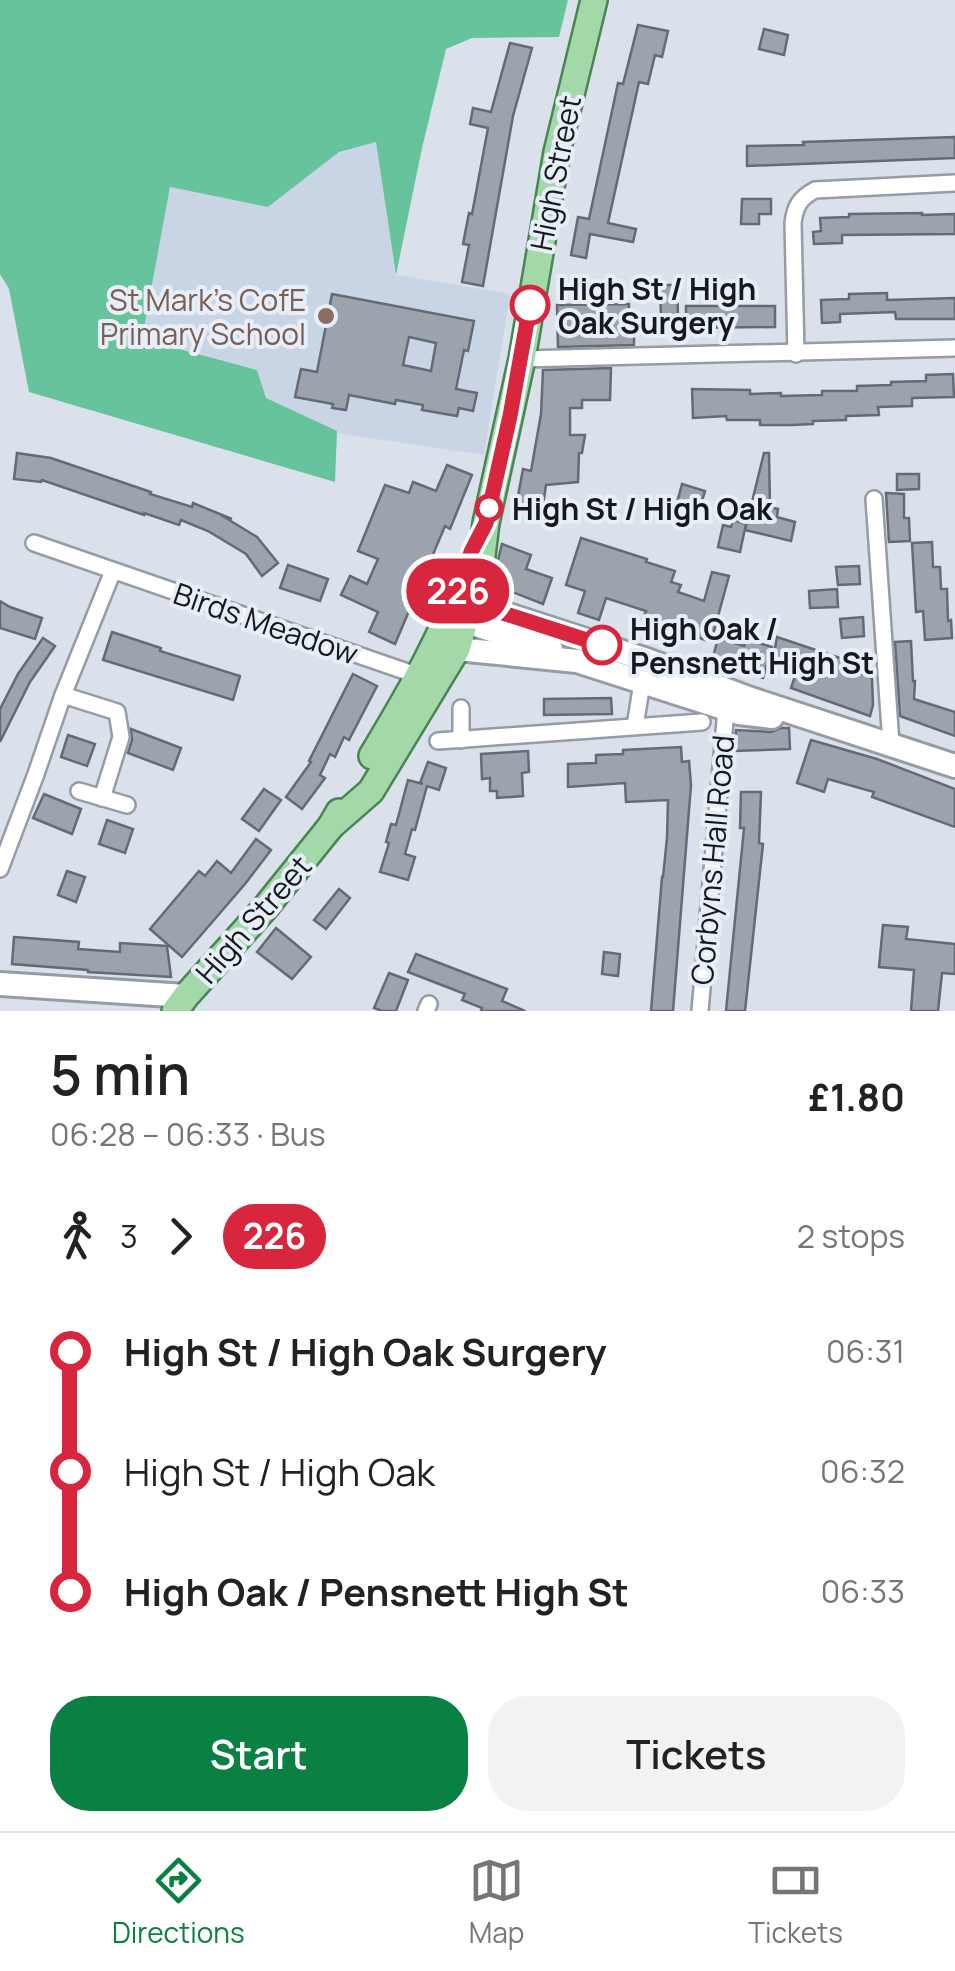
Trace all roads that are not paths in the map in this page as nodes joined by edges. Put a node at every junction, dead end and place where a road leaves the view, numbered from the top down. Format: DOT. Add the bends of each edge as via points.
graph roads {
  1 [pos="592,8"];
  2 [pos="955,183"];
  3 [pos="955,348"];
  4 [pos="796,354"];
  5 [pos="522,359"];
  6 [pos="874,500"];
  7 [pos="34,543"];
  8 [pos="113,571"];
  9 [pos="461,607"];
  10 [pos="457,648"];
  11 [pos="577,661"];
  12 [pos="645,672"];
  13 [pos="419,676"];
  14 [pos="63,696"];
  15 [pos="735,700"];
  16 [pos="460,708"];
  17 [pos="702,722"];
  18 [pos="635,726"];
  19 [pos="461,740"];
  20 [pos="438,741"];
  21 [pos="891,744"];
  22 [pos="955,766"];
  23 [pos="79,791"];
  24 [pos="102,798"];
  25 [pos="128,805"];
  26 [pos="331,826"];
  27 [pos="0,869"];
  28 [pos="0,984"];
  29 [pos="181,1004"];
  30 [pos="700,1011"];
  1 -- 5 [label="main road, High Street" via="557,152"];
  2 -- 4 [label="street" via="816,190 799,201"];
  3 -- 4 [label="street"];
  4 -- 5 [label="street"];
  5 -- 9 [label="main road, High Street"];
  6 -- 21 [label="street"];
  7 -- 8 [label="street, Birds Meadow"];
  8 -- 13 [label="street, Birds Meadow"];
  8 -- 14 [label="street"];
  9 -- 10 [label="main road, High Street"];
  9 -- 11 [label="main road"];
  9 -- 12 [label="main road"];
  9 -- 13 [label="main road, High Street"];
  10 -- 11 [label="main road"];
  10 -- 26 [label="main road, High Street" via="371,792"];
  11 -- 12 [label="main road"];
  12 -- 15 [label="main road"];
  12 -- 18 [label="street"];
  13 -- 26 [label="main road, High Street"];
  14 -- 24 [label="street" via="117,712 121,736"];
  14 -- 27 [label="street"];
  15 -- 21 [label="main road"];
  15 -- 30 [label="street, Corbyns Hall Road"];
  16 -- 19 [label="street"];
  17 -- 18 [label="street"];
  18 -- 19 [label="street"];
  19 -- 20 [label="street"];
  21 -- 22 [label="main road"];
  23 -- 24 [label="street"];
  24 -- 25 [label="street"];
  26 -- 29 [label="main road, High Street"];
  28 -- 29 [label="main road"];
}
